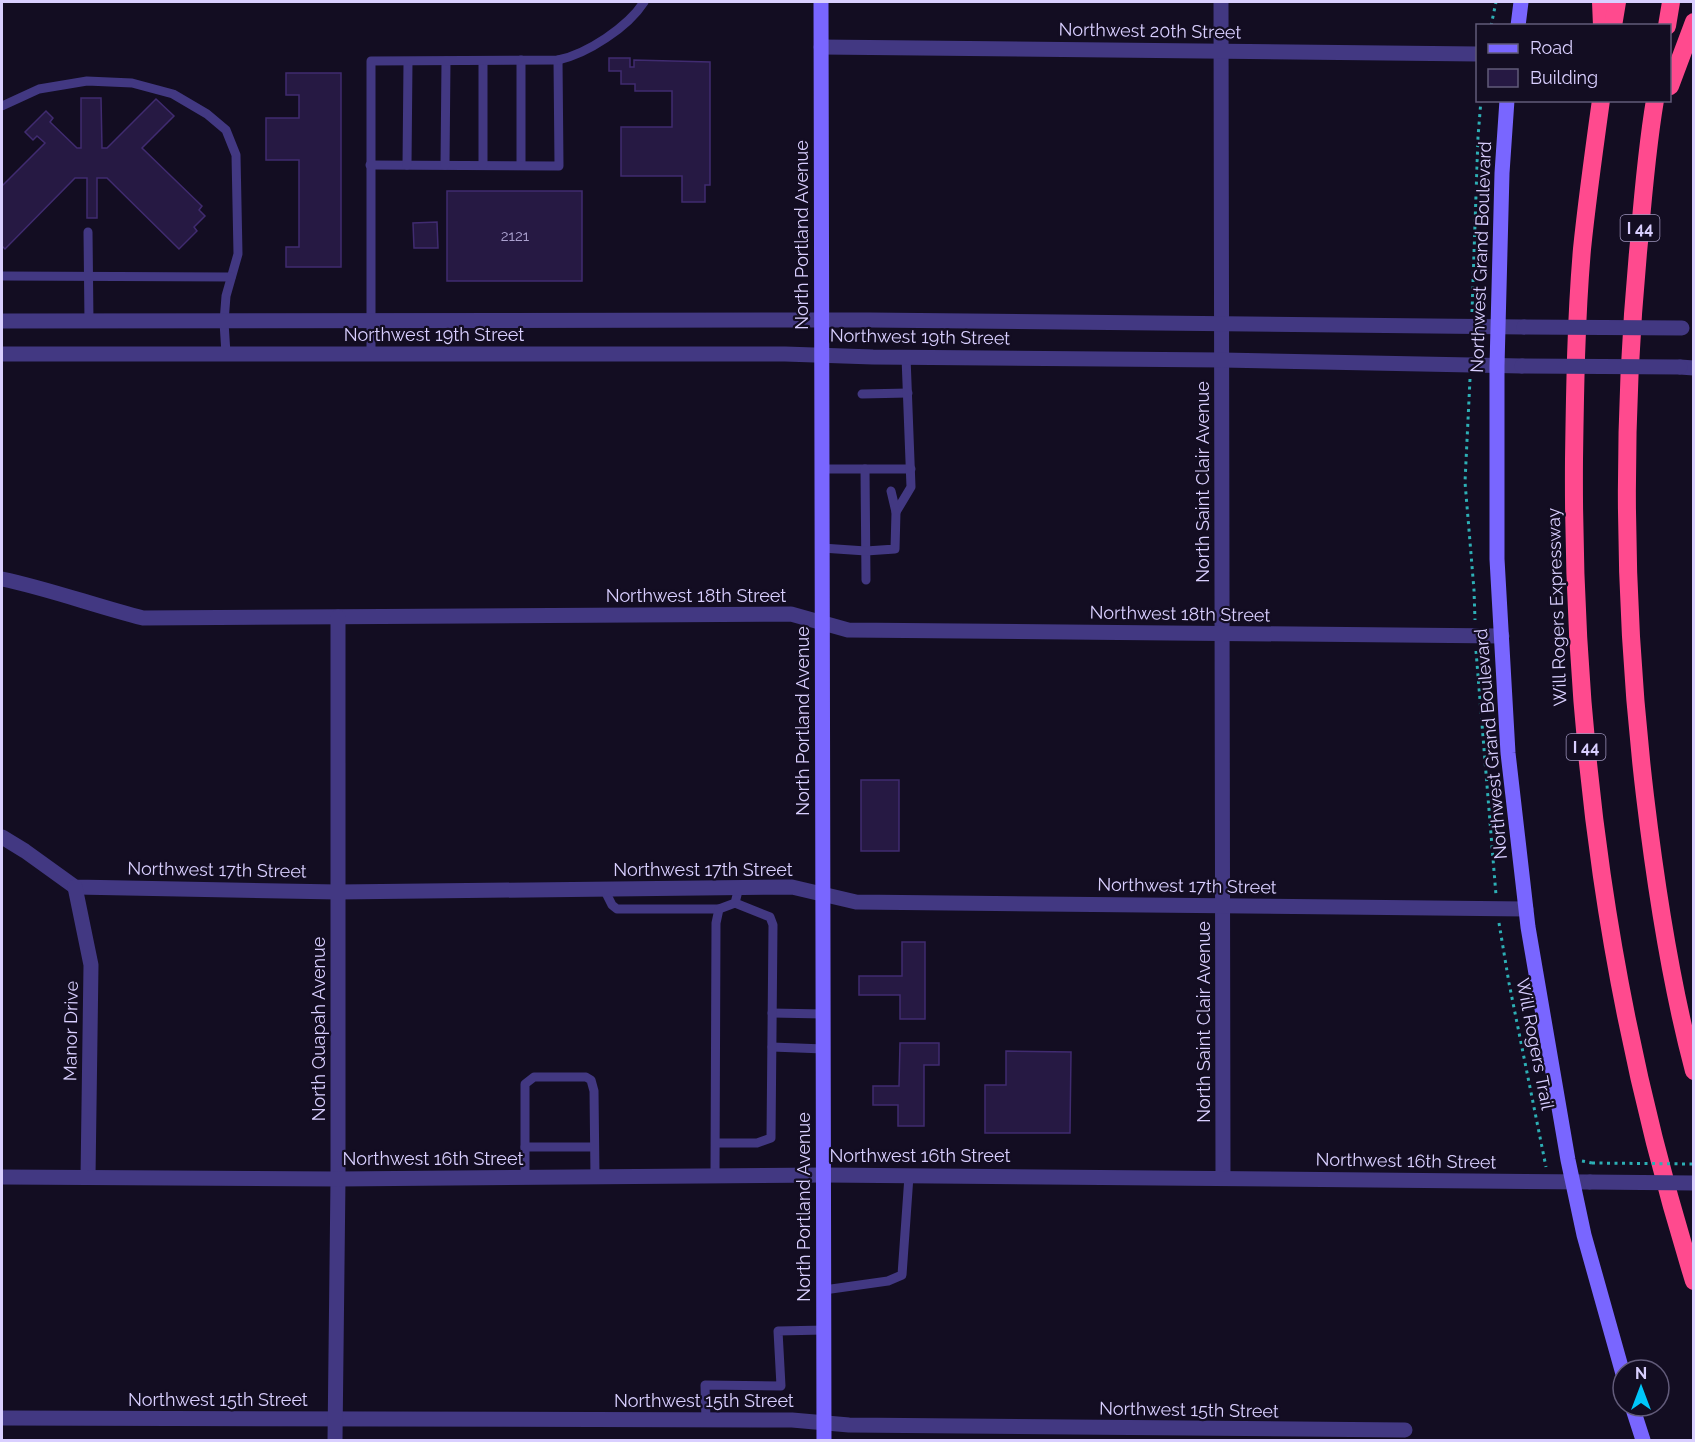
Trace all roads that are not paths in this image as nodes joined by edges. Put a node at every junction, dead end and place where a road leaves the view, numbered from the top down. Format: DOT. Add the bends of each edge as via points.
graph roads {
  1 [pos="644,2"];
  2 [pos="821,2"];
  3 [pos="1221,2"];
  4 [pos="1521,2"];
  5 [pos="1601,2"];
  6 [pos="1617,2"];
  7 [pos="1671,2"];
  8 [pos="1694,22"];
  9 [pos="1518,24"];
  10 [pos="1602,24"];
  11 [pos="1613,24"];
  12 [pos="1667,24"];
  13 [pos="821,47"];
  14 [pos="1221,51"];
  15 [pos="1476,54"];
  16 [pos="521,60"];
  17 [pos="558,60"];
  18 [pos="483,61"];
  19 [pos="408,62"];
  20 [pos="446,62"];
  21 [pos="1671,83"];
  22 [pos="1507,102"];
  23 [pos="1601,102"];
  24 [pos="1655,102"];
  25 [pos="1663,102"];
  26 [pos="2,106"];
  27 [pos="1648,143"];
  28 [pos="370,165"];
  29 [pos="406,165"];
  30 [pos="445,165"];
  31 [pos="483,165"];
  32 [pos="521,165"];
  33 [pos="88,232"];
  34 [pos="2,276"];
  35 [pos="88,276"];
  36 [pos="231,277"];
  37 [pos="2,321"];
  38 [pos="371,321"];
  39 [pos="822,321"];
  40 [pos="89,322"];
  41 [pos="224,322"];
  42 [pos="1222,324"];
  43 [pos="1498,327"];
  44 [pos="1688,328"];
  45 [pos="2,354"];
  46 [pos="226,354"];
  47 [pos="371,354"];
  48 [pos="822,355"];
  49 [pos="906,357"];
  50 [pos="1222,360"];
  51 [pos="1497,366"];
  52 [pos="1687,367"];
  53 [pos="908,393"];
  54 [pos="862,394"];
  55 [pos="822,469"];
  56 [pos="865,469"];
  57 [pos="890,469"];
  58 [pos="906,469"];
  59 [pos="891,479"];
  60 [pos="902,480"];
  61 [pos="891,491"];
  62 [pos="902,491"];
  63 [pos="896,512"];
  64 [pos="822,548"];
  65 [pos="866,550"];
  66 [pos="2,579"];
  67 [pos="866,580"];
  68 [pos="338,616"];
  69 [pos="822,623"];
  70 [pos="1222,634"];
  71 [pos="1502,636"];
  72 [pos="2,837"];
  73 [pos="75,887"];
  74 [pos="739,887"];
  75 [pos="604,889"];
  76 [pos="338,892"];
  77 [pos="823,895"];
  78 [pos="735,903"];
  79 [pos="1223,906"];
  80 [pos="718,909"];
  81 [pos="1526,909"];
  82 [pos="772,1013"];
  83 [pos="823,1014"];
  84 [pos="772,1047"];
  85 [pos="824,1049"];
  86 [pos="1694,1071"];
  87 [pos="716,1143"];
  88 [pos="525,1147"];
  89 [pos="594,1147"];
  90 [pos="824,1175"];
  91 [pos="716,1176"];
  92 [pos="909,1176"];
  93 [pos="2,1177"];
  94 [pos="88,1177"];
  95 [pos="595,1177"];
  96 [pos="525,1178"];
  97 [pos="1223,1178"];
  98 [pos="338,1179"];
  99 [pos="1573,1182"];
  100 [pos="1694,1183"];
  101 [pos="1694,1281"];
  102 [pos="824,1290"];
  103 [pos="824,1330"];
  104 [pos="1619,1358"];
  105 [pos="2,1418"];
  106 [pos="1636,1418"];
  107 [pos="335,1420"];
  108 [pos="706,1420"];
  109 [pos="824,1423"];
  110 [pos="1405,1430"];
  111 [pos="1312,1436"];
  112 [pos="335,1440"];
  113 [pos="824,1440"];
  114 [pos="1643,1440"];
  1 -- 17 [label="lane" via="613,32 575,56"];
  2 -- 13 [label="main road, North Portland Avenue"];
  3 -- 14 [label="street, North Saint Clair Avenue"];
  4 -- 9 [label="main road"];
  5 -- 10 [label="highway"];
  6 -- 11 [label="highway"];
  7 -- 12 [label="highway"];
  8 -- 21 [label="highway"];
  13 -- 14 [label="street, Northwest 20th Street"];
  13 -- 39 [label="main road, North Portland Avenue"];
  14 -- 15 [label="street, Northwest 20th Street"];
  14 -- 42 [label="street, North Saint Clair Avenue"];
  16 -- 17 [label="lane"];
  16 -- 18 [label="lane"];
  16 -- 32 [label="lane"];
  17 -- 32 [label="lane" via="560,166"];
  18 -- 20 [label="lane"];
  18 -- 31 [label="lane"];
  19 -- 20 [label="lane"];
  19 -- 28 [label="lane" via="370,61"];
  19 -- 29 [label="lane"];
  20 -- 30 [label="lane"];
  22 -- 43 [label="main road, Northwest Grand Boulevard"];
  23 -- 101 [label="highway, Will Rogers Expressway / I 44" via="1582,250 1575,381 1574,560 1579,668 1596,846 1614,957 1638,1076"];
  24 -- 27 [label="highway, I 44"];
  25 -- 27 [label="highway"];
  26 -- 36 [label="lane" via="39,89 87,81 132,83 163,91 207,114 226,130 236,155 238,254"];
  27 -- 86 [label="highway, I 44" via="1627,388 1627,571 1633,679 1650,838 1664,930"];
  28 -- 29 [label="lane"];
  28 -- 38 [label="lane"];
  29 -- 30 [label="lane"];
  30 -- 31 [label="lane"];
  31 -- 32 [label="lane"];
  33 -- 35 [label="lane"];
  34 -- 35 [label="lane"];
  35 -- 36 [label="lane"];
  35 -- 40 [label="lane"];
  36 -- 41 [label="lane"];
  37 -- 40 [label="street, Northwest 19th Street"];
  38 -- 39 [label="street, Northwest 19th Street"];
  38 -- 41 [label="street, Northwest 19th Street"];
  38 -- 47 [label="lane"];
  39 -- 42 [label="street, Northwest 19th Street"];
  39 -- 48 [label="main road, North Portland Avenue"];
  40 -- 41 [label="street, Northwest 19th Street"];
  41 -- 46 [label="lane"];
  42 -- 43 [label="street, Northwest 19th Street"];
  42 -- 50 [label="street, North Saint Clair Avenue"];
  43 -- 44 [label="street, Northwest 19th Street, bridge"];
  43 -- 51 [label="main road, Northwest Grand Boulevard"];
  45 -- 46 [label="street, Northwest 19th Street"];
  46 -- 47 [label="street, Northwest 19th Street"];
  47 -- 48 [label="street, Northwest 19th Street"];
  48 -- 49 [label="street, Northwest 19th Street"];
  48 -- 55 [label="main road, North Portland Avenue"];
  49 -- 50 [label="street, Northwest 19th Street"];
  49 -- 53 [label="lane"];
  50 -- 51 [label="street, Northwest 19th Street"];
  50 -- 70 [label="street, North Saint Clair Avenue"];
  51 -- 52 [label="street, Northwest 19th Street, bridge"];
  51 -- 71 [label="main road, Northwest Grand Boulevard" via="1497,559"];
  53 -- 54 [label="lane"];
  53 -- 58 [label="lane"];
  55 -- 56 [label="lane"];
  55 -- 64 [label="main road, North Portland Avenue"];
  56 -- 57 [label="lane"];
  56 -- 65 [label="lane"];
  57 -- 58 [label="lane"];
  57 -- 59 [label="lane"];
  58 -- 60 [label="lane"];
  58 -- 63 [label="lane" via="911,487"];
  61 -- 63 [label="lane"];
  62 -- 63 [label="lane"];
  63 -- 65 [label="lane" via="895,549"];
  64 -- 65 [label="lane"];
  64 -- 69 [label="main road, North Portland Avenue"];
  65 -- 67 [label="lane"];
  66 -- 68 [label="street, Northwest 18th Street" via="143,618"];
  68 -- 69 [label="street, Northwest 18th Street" via="791,614"];
  68 -- 76 [label="street, North Quapah Avenue"];
  69 -- 70 [label="street, Northwest 18th Street" via="848,630"];
  69 -- 77 [label="main road, North Portland Avenue"];
  70 -- 71 [label="street, Northwest 18th Street"];
  70 -- 79 [label="street, North Saint Clair Avenue"];
  71 -- 81 [label="main road, Northwest Grand Boulevard" via="1508,753"];
  72 -- 73 [label="street"];
  73 -- 76 [label="street, Northwest 17th Street"];
  73 -- 94 [label="street, Manor Drive" via="92,965"];
  74 -- 75 [label="street, Northwest 17th Street"];
  74 -- 77 [label="street, Northwest 17th Street" via="792,887"];
  74 -- 78 [label="lane"];
  75 -- 76 [label="street, Northwest 17th Street"];
  75 -- 80 [label="lane" via="620,910"];
  76 -- 98 [label="street, North Quapah Avenue"];
  77 -- 79 [label="street, Northwest 17th Street" via="856,903"];
  77 -- 83 [label="main road, North Portland Avenue"];
  78 -- 80 [label="lane"];
  78 -- 82 [label="lane" via="770,917 773,925"];
  79 -- 81 [label="street, Northwest 17th Street"];
  79 -- 97 [label="street, North Saint Clair Avenue"];
  80 -- 87 [label="lane"];
  81 -- 99 [label="main road, Northwest Grand Boulevard"];
  82 -- 83 [label="lane"];
  82 -- 84 [label="lane"];
  83 -- 85 [label="main road, North Portland Avenue"];
  84 -- 85 [label="lane"];
  84 -- 87 [label="lane" via="771,1138 757,1143"];
  85 -- 90 [label="main road, North Portland Avenue"];
  87 -- 91 [label="lane"];
  88 -- 89 [label="lane"];
  88 -- 89 [label="lane" via="525,1084 534,1077 573,1076 591,1080"];
  88 -- 96 [label="lane"];
  89 -- 95 [label="lane"];
  90 -- 91 [label="street, Northwest 16th Street"];
  90 -- 92 [label="street, Northwest 16th Street"];
  90 -- 102 [label="main road, North Portland Avenue"];
  91 -- 95 [label="street, Northwest 16th Street"];
  92 -- 97 [label="street, Northwest 16th Street"];
  92 -- 102 [label="lane" via="902,1275 888,1281"];
  93 -- 94 [label="street, Northwest 16th Street"];
  94 -- 98 [label="street, Northwest 16th Street"];
  95 -- 96 [label="street, Northwest 16th Street"];
  96 -- 98 [label="street, Northwest 16th Street"];
  97 -- 99 [label="street, Northwest 16th Street"];
  98 -- 107 [label="street, North Quapah Avenue"];
  99 -- 100 [label="street, Northwest 16th Street, bridge"];
  99 -- 104 [label="main road, Northwest Grand Boulevard"];
  102 -- 103 [label="main road, North Portland Avenue"];
  103 -- 108 [label="lane" via="778,1331 781,1386 705,1385"];
  103 -- 109 [label="main road, North Portland Avenue"];
  105 -- 107 [label="street, Northwest 15th Street"];
  106 -- 114 [label="main road"];
  107 -- 108 [label="street, Northwest 15th Street"];
  107 -- 112 [label="street, North Quapah Avenue"];
  108 -- 109 [label="street, Northwest 15th Street"];
  109 -- 111 [label="street, Northwest 15th Street"];
  109 -- 113 [label="main road, North Portland Avenue"];
  110 -- 111 [label="street, Northwest 15th Street"];
}
